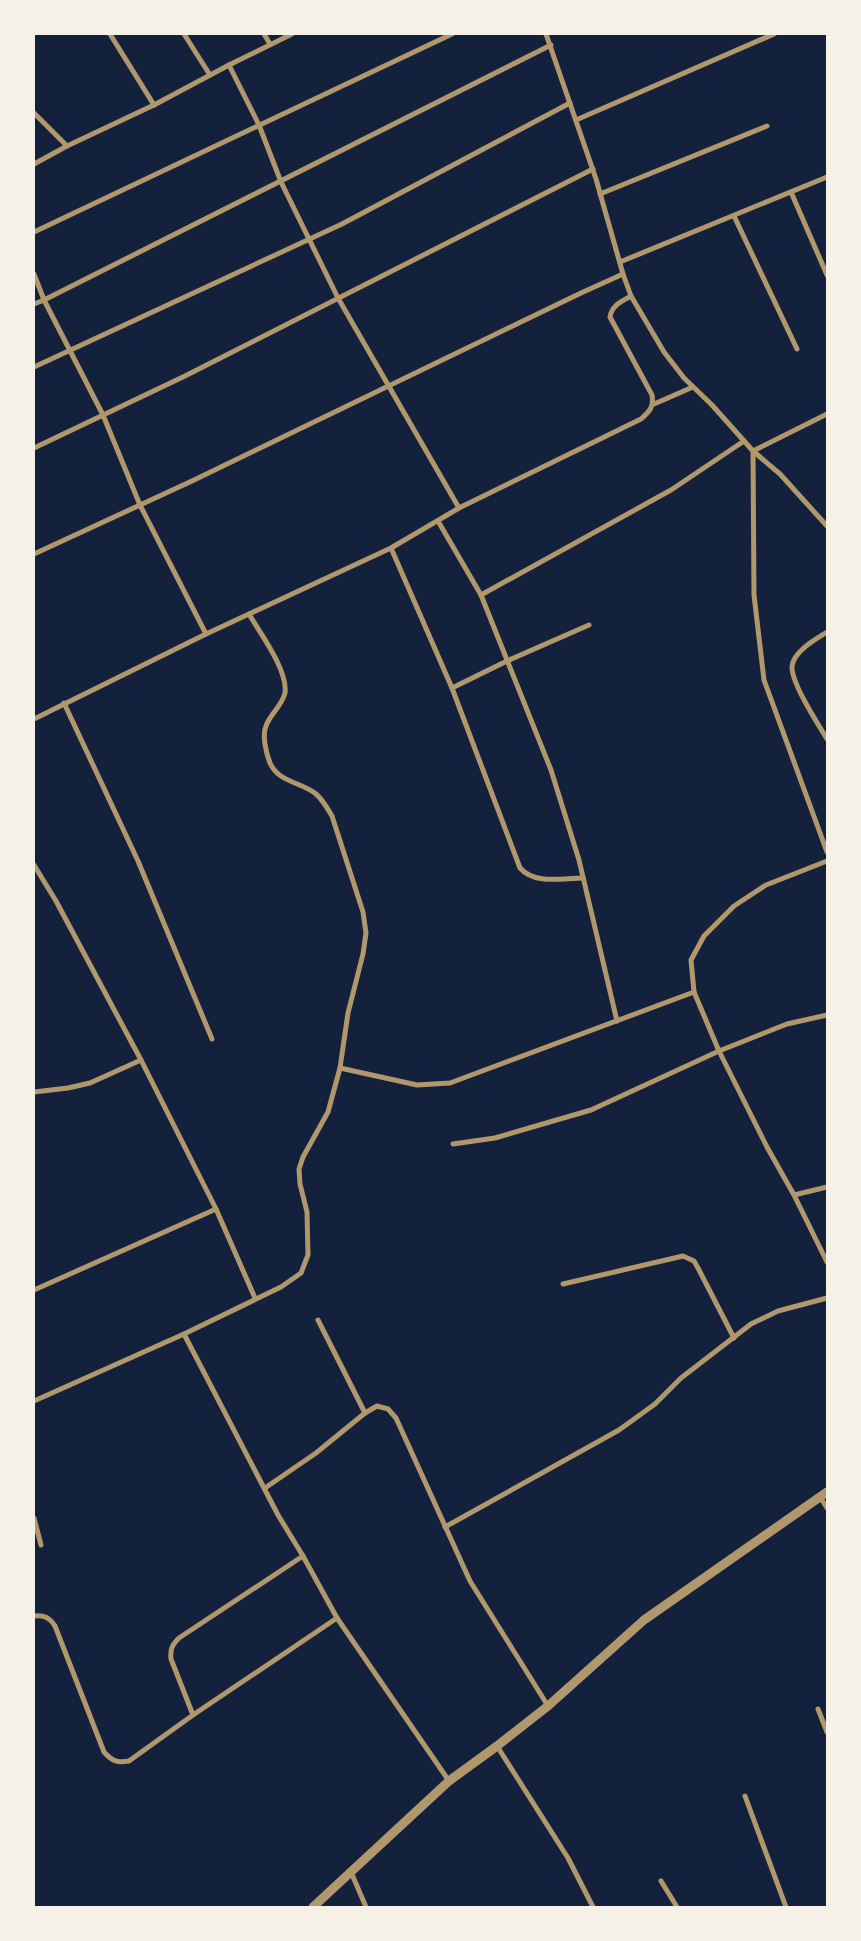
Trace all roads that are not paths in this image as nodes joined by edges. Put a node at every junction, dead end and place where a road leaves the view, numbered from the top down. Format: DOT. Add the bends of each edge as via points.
graph roads {
  1 [pos="110,34"];
  2 [pos="184,34"];
  3 [pos="264,34"];
  4 [pos="292,34"];
  5 [pos="452,34"];
  6 [pos="546,34"];
  7 [pos="774,34"];
  8 [pos="270,44"];
  9 [pos="551,45"];
  10 [pos="229,65"];
  11 [pos="210,75"];
  12 [pos="570,103"];
  13 [pos="154,104"];
  14 [pos="34,113"];
  15 [pos="576,120"];
  16 [pos="259,125"];
  17 [pos="766,126"];
  18 [pos="67,146"];
  19 [pos="34,164"];
  20 [pos="593,169"];
  21 [pos="827,177"];
  22 [pos="281,182"];
  23 [pos="791,192"];
  24 [pos="600,194"];
  25 [pos="734,216"];
  26 [pos="34,232"];
  27 [pos="309,239"];
  28 [pos="620,262"];
  29 [pos="34,274"];
  30 [pos="623,274"];
  31 [pos="827,274"];
  32 [pos="631,296"];
  33 [pos="338,298"];
  34 [pos="44,300"];
  35 [pos="34,304"];
  36 [pos="796,349"];
  37 [pos="71,350"];
  38 [pos="34,367"];
  39 [pos="388,386"];
  40 [pos="694,386"];
  41 [pos="654,404"];
  42 [pos="827,414"];
  43 [pos="103,416"];
  44 [pos="744,441"];
  45 [pos="34,448"];
  46 [pos="753,451"];
  47 [pos="140,505"];
  48 [pos="459,508"];
  49 [pos="438,521"];
  50 [pos="827,526"];
  51 [pos="391,548"];
  52 [pos="34,554"];
  53 [pos="481,595"];
  54 [pos="248,614"];
  55 [pos="589,625"];
  56 [pos="827,632"];
  57 [pos="206,634"];
  58 [pos="507,661"];
  59 [pos="452,688"];
  60 [pos="64,704"];
  61 [pos="34,719"];
  62 [pos="827,740"];
  63 [pos="827,852"];
  64 [pos="827,861"];
  65 [pos="34,865"];
  66 [pos="583,878"];
  67 [pos="694,992"];
  68 [pos="827,1015"];
  69 [pos="617,1021"];
  70 [pos="212,1039"];
  71 [pos="719,1050"];
  72 [pos="141,1060"];
  73 [pos="340,1068"];
  74 [pos="34,1092"];
  75 [pos="453,1144"];
  76 [pos="827,1188"];
  77 [pos="794,1195"];
  78 [pos="216,1209"];
  79 [pos="827,1262"];
  80 [pos="563,1284"];
  81 [pos="34,1290"];
  82 [pos="255,1298"];
  83 [pos="827,1298"];
  84 [pos="318,1320"];
  85 [pos="184,1334"];
  86 [pos="734,1338"];
  87 [pos="34,1401"];
  88 [pos="365,1413"];
  89 [pos="265,1488"];
  90 [pos="824,1495"];
  91 [pos="827,1508"];
  92 [pos="34,1518"];
  93 [pos="445,1527"];
  94 [pos="41,1545"];
  95 [pos="303,1556"];
  96 [pos="34,1616"];
  97 [pos="336,1618"];
  98 [pos="548,1706"];
  99 [pos="818,1709"];
  100 [pos="193,1715"];
  101 [pos="827,1732"];
  102 [pos="498,1746"];
  103 [pos="448,1781"];
  104 [pos="745,1796"];
  105 [pos="351,1872"];
  106 [pos="661,1881"];
  107 [pos="313,1907"];
  108 [pos="366,1907"];
  109 [pos="594,1907"];
  110 [pos="677,1907"];
  111 [pos="786,1907"];
  1 -- 13 [label="street"];
  2 -- 11 [label="street"];
  3 -- 8 [label="street"];
  4 -- 8 [label="street"];
  5 -- 16 [label="street"];
  6 -- 9 [label="street"];
  7 -- 15 [label="street"];
  8 -- 10 [label="street"];
  9 -- 12 [label="street"];
  9 -- 22 [label="street"];
  10 -- 11 [label="street"];
  10 -- 16 [label="street"];
  11 -- 13 [label="street"];
  12 -- 15 [label="street"];
  12 -- 27 [label="street"];
  13 -- 18 [label="street"];
  14 -- 18 [label="street"];
  15 -- 20 [label="street"];
  16 -- 22 [label="street"];
  16 -- 26 [label="street"];
  17 -- 24 [label="street"];
  18 -- 19 [label="street"];
  20 -- 24 [label="street"];
  20 -- 33 [label="street"];
  21 -- 23 [label="street"];
  22 -- 27 [label="street"];
  22 -- 34 [label="street"];
  23 -- 25 [label="street"];
  23 -- 31 [label="street"];
  24 -- 28 [label="street"];
  25 -- 28 [label="street"];
  25 -- 36 [label="street"];
  27 -- 33 [label="street"];
  27 -- 37 [label="street"];
  28 -- 30 [label="street"];
  29 -- 34 [label="street"];
  30 -- 32 [label="street"];
  30 -- 39 [label="street"];
  32 -- 40 [label="street" via="664,352"];
  32 -- 41 [label="street" via="615,305 610,317"];
  33 -- 39 [label="street"];
  33 -- 43 [label="street"];
  34 -- 35 [label="street"];
  34 -- 37 [label="street"];
  37 -- 38 [label="street"];
  37 -- 43 [label="street"];
  39 -- 47 [label="street"];
  39 -- 48 [label="street"];
  40 -- 41 [label="street"];
  40 -- 44 [label="street"];
  41 -- 48 [label="street" via="641,419"];
  42 -- 46 [label="street"];
  43 -- 45 [label="street"];
  43 -- 47 [label="street"];
  44 -- 46 [label="street"];
  44 -- 53 [label="street" via="671,490"];
  46 -- 50 [label="street" via="780,474"];
  46 -- 63 [label="street" via="754,595 764,680"];
  47 -- 52 [label="street"];
  47 -- 57 [label="street"];
  48 -- 49 [label="street"];
  49 -- 51 [label="street"];
  49 -- 53 [label="street"];
  51 -- 54 [label="street"];
  51 -- 59 [label="street"];
  53 -- 58 [label="street"];
  54 -- 57 [label="street"];
  54 -- 73 [label="street" via="284,680 285,693 280,706 265,726 270,764 281,778 315,793 324,803 332,816 363,912 366,933 363,954 348,1013"];
  55 -- 58 [label="street"];
  56 -- 62 [label="street" via="799,653 792,665 794,680"];
  57 -- 60 [label="street"];
  58 -- 59 [label="street"];
  58 -- 66 [label="street" via="551,770"];
  59 -- 66 [label="street" via="520,868 531,877 540,879"];
  60 -- 61 [label="street"];
  60 -- 70 [label="street" via="138,861"];
  64 -- 67 [label="street" via="766,885 734,906 704,936 691,960"];
  65 -- 72 [label="street"];
  66 -- 69 [label="street"];
  67 -- 69 [label="street"];
  67 -- 71 [label="street"];
  68 -- 71 [label="street" via="787,1024"];
  69 -- 73 [label="street" via="450,1083 417,1086"];
  71 -- 75 [label="street" via="591,1110 495,1138"];
  71 -- 77 [label="street" via="766,1147"];
  72 -- 74 [label="street" via="90,1083"];
  72 -- 78 [label="street"];
  73 -- 82 [label="street" via="328,1112 299,1169 307,1212 308,1255 301,1273 281,1287"];
  76 -- 77 [label="street"];
  77 -- 79 [label="street"];
  78 -- 81 [label="street"];
  78 -- 82 [label="street"];
  80 -- 86 [label="street" via="683,1256 694,1261"];
  82 -- 85 [label="street"];
  83 -- 86 [label="street" via="778,1311 751,1324"];
  84 -- 88 [label="street"];
  85 -- 87 [label="street"];
  85 -- 89 [label="street"];
  86 -- 93 [label="street" via="619,1430"];
  88 -- 89 [label="street" via="316,1453"];
  88 -- 93 [label="street" via="377,1406 388,1409 396,1418"];
  89 -- 95 [label="street"];
  90 -- 91 [label="street"];
  90 -- 98 [label="street" via="644,1620"];
  92 -- 94 [label="street"];
  93 -- 98 [label="street" via="470,1581"];
  95 -- 97 [label="street"];
  95 -- 100 [label="street" via="172,1645 171,1659"];
  96 -- 100 [label="street" via="43,1615 56,1626 104,1752 112,1760 120,1763 129,1761"];
  97 -- 100 [label="street"];
  97 -- 103 [label="street"];
  98 -- 102 [label="street"];
  99 -- 101 [label="street"];
  102 -- 103 [label="street"];
  102 -- 109 [label="street" via="568,1858"];
  103 -- 105 [label="street"];
  104 -- 111 [label="street"];
  105 -- 107 [label="street"];
  105 -- 108 [label="street"];
  106 -- 110 [label="street"];
}
